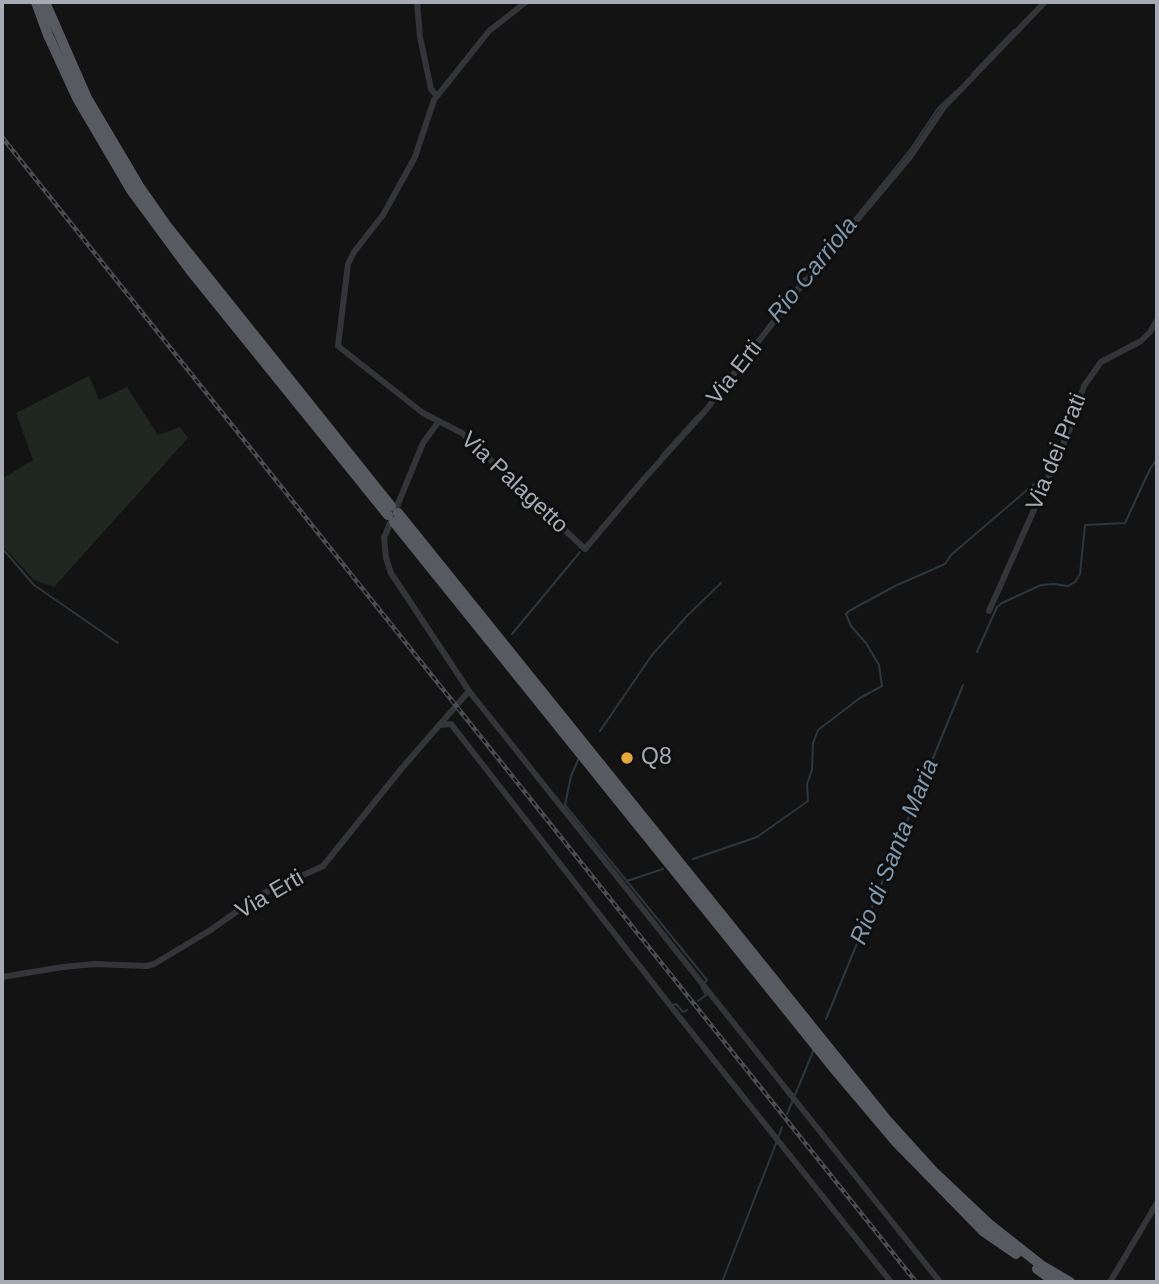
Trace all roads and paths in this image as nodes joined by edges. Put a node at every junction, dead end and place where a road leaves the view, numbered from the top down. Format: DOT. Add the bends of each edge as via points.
graph roads {
  1 [pos="36,2"];
  2 [pos="45,2"];
  3 [pos="417,2"];
  4 [pos="526,2"];
  5 [pos="1045,2"];
  6 [pos="437,96"];
  7 [pos="1157,320"];
  8 [pos="439,421"];
  9 [pos="393,514"];
  10 [pos="585,550"];
  11 [pos="989,611"];
  12 [pos="469,691"];
  13 [pos="439,725"];
  14 [pos="2,977"];
  15 [pos="1157,1203"];
  16 [pos="891,1282"];
  17 [pos="940,1282"];
  18 [pos="1055,1282"];
  19 [pos="1070,1282"];
  20 [pos="1110,1282"];
  1 -- 9 [label="highway" via="77,98 131,190 198,279"];
  2 -- 9 [label="highway" via="88,98 139,186"];
  3 -- 6 [label="street" via="422,50 431,89"];
  4 -- 6 [label="street, Via Palagetto" via="489,31"];
  5 -- 10 [label="street, Via Erti" via="944,107 706,410"];
  6 -- 8 [label="street, Via Palagetto" via="415,157 383,215 348,264 338,346"];
  7 -- 11 [label="street, Via dei Prati" via="1141,341 1101,362 1084,386 1069,431"];
  8 -- 10 [label="street, Via Palagetto" via="462,433"];
  8 -- 12 [label="street, Via Palagetto" via="423,443 384,538 386,558 391,573"];
  9 -- 18 [label="highway" via="896,1142 984,1232"];
  9 -- 19 [label="highway" via="886,1119 989,1224"];
  12 -- 13 [label="street, Via Erti"];
  12 -- 17 [label="street, Via Palagetto"];
  13 -- 14 [label="street, Via Erti" via="323,866 262,894 209,932 153,964 63,967"];
  13 -- 16 [label="street" via="451,724"];
  15 -- 20 [label="street"];
}
